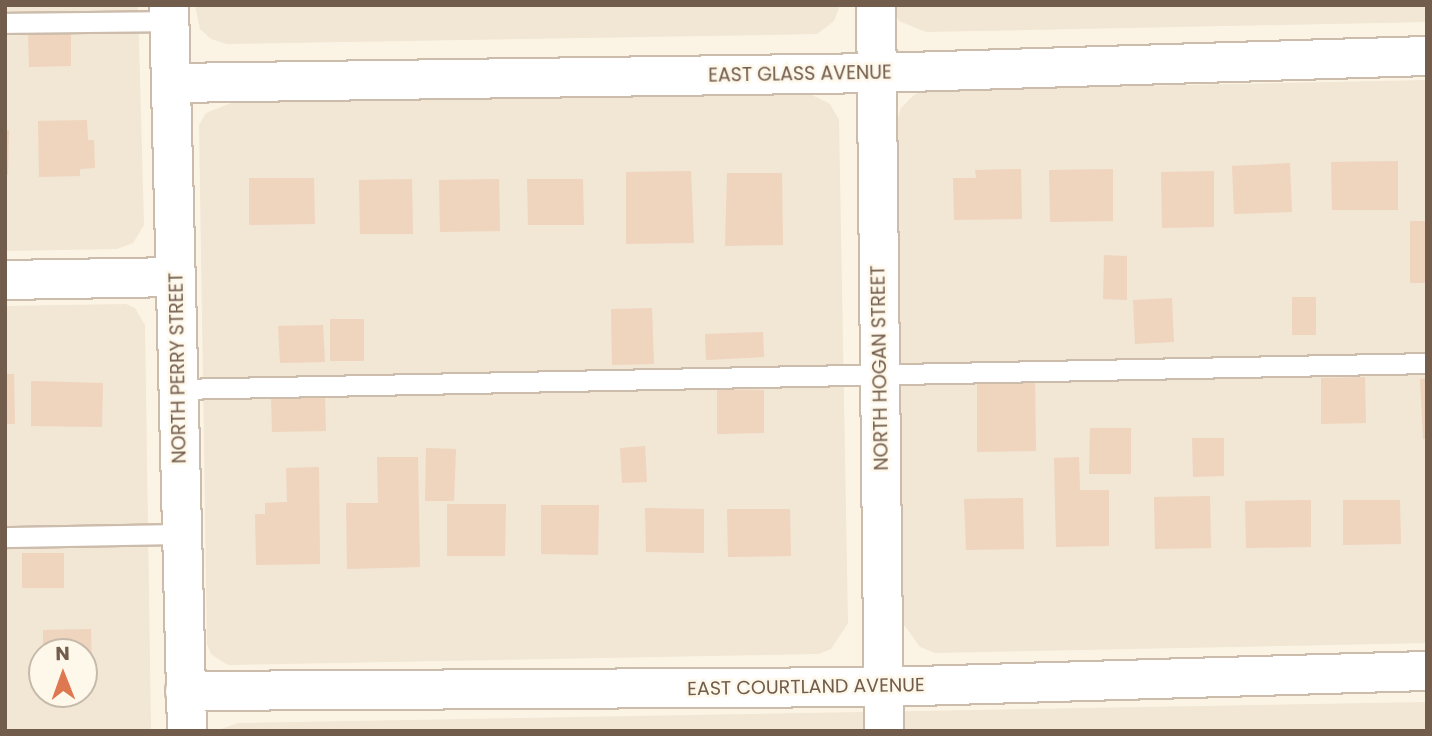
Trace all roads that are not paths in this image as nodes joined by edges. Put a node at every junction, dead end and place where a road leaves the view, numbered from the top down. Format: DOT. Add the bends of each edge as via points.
graph roads {
  1 [pos="876,5"];
  2 [pos="169,13"];
  3 [pos="5,23"];
  4 [pos="1427,56"];
  5 [pos="877,73"];
  6 [pos="173,83"];
  7 [pos="175,277"];
  8 [pos="5,280"];
  9 [pos="1427,363"];
  10 [pos="880,377"];
  11 [pos="178,388"];
  12 [pos="182,534"];
  13 [pos="5,537"];
  14 [pos="1427,671"];
  15 [pos="884,687"];
  16 [pos="185,691"];
  17 [pos="187,731"];
  18 [pos="884,731"];
  1 -- 5 [label="street, NORTH HOGAN STREET"];
  2 -- 3 [label="lane"];
  2 -- 6 [label="street, NORTH PERRY STREET"];
  4 -- 5 [label="street, EAST GLASS AVENUE"];
  5 -- 6 [label="street, EAST GLASS AVENUE"];
  5 -- 10 [label="street, NORTH HOGAN STREET"];
  6 -- 7 [label="street, NORTH PERRY STREET"];
  7 -- 8 [label="street"];
  7 -- 11 [label="street, NORTH PERRY STREET"];
  9 -- 10 [label="lane"];
  10 -- 11 [label="lane"];
  10 -- 15 [label="street, NORTH HOGAN STREET"];
  11 -- 12 [label="street, NORTH PERRY STREET"];
  12 -- 13 [label="lane"];
  12 -- 16 [label="street, NORTH PERRY STREET"];
  14 -- 15 [label="street, EAST COURTLAND AVENUE"];
  15 -- 16 [label="street, EAST COURTLAND AVENUE"];
  15 -- 18 [label="street, NORTH HOGAN STREET"];
  16 -- 17 [label="street, NORTH PERRY STREET"];
}
